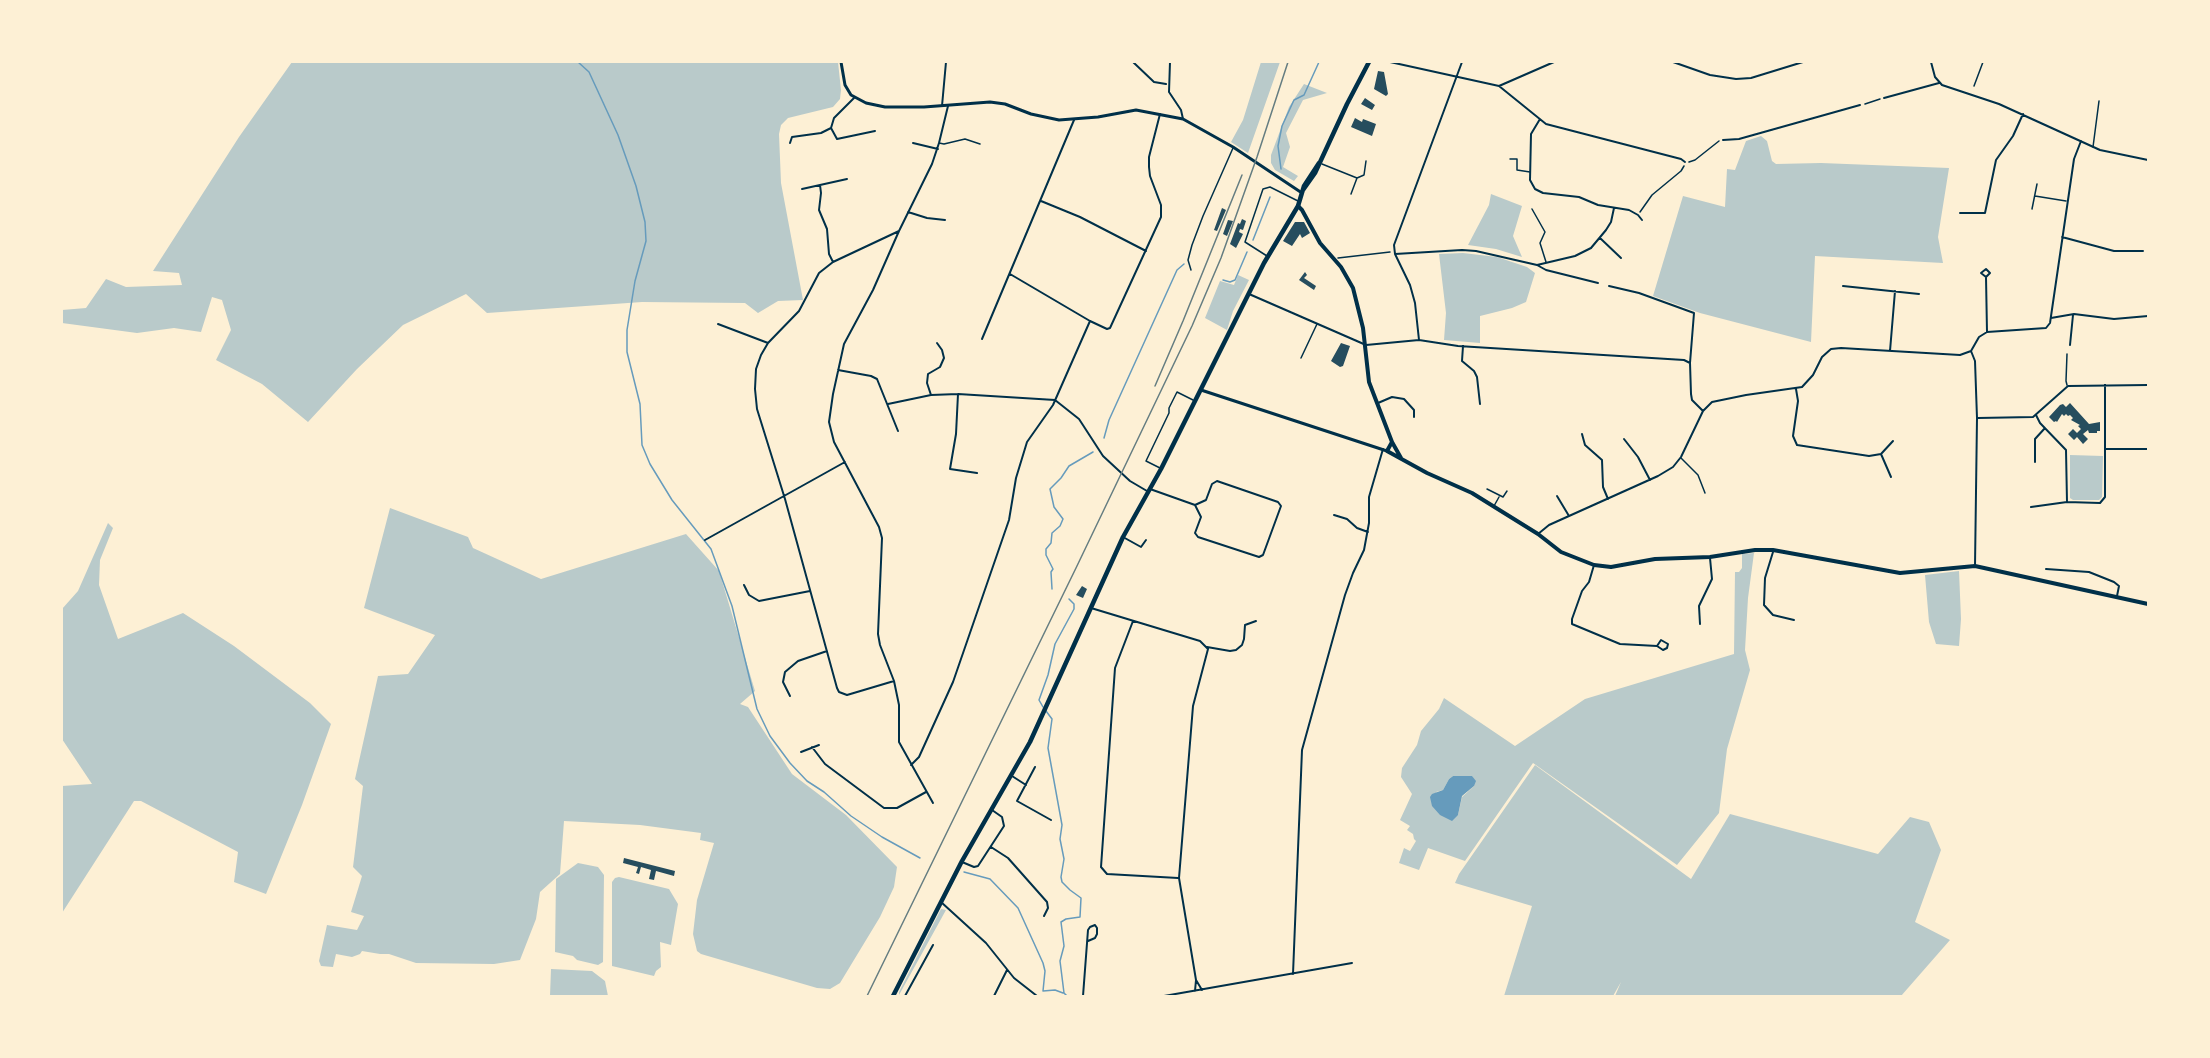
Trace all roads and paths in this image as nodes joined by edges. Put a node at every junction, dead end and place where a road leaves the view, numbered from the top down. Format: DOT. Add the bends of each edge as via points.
graph roads {
  1 [pos="841,62"];
  2 [pos="946,62"];
  3 [pos="1133,62"];
  4 [pos="1170,62"];
  5 [pos="1370,62"];
  6 [pos="1390,62"];
  7 [pos="1462,62"];
  8 [pos="1554,62"];
  9 [pos="1673,62"];
  10 [pos="1803,62"];
  11 [pos="1931,62"];
  12 [pos="1983,62"];
  13 [pos="1456,76"];
  14 [pos="1939,83"];
  15 [pos="1168,84"];
  16 [pos="1499,86"];
  17 [pos="1974,86"];
  18 [pos="854,98"];
  19 [pos="1884,98"];
  20 [pos="2099,101"];
  21 [pos="1860,105"];
  22 [pos="942,106"];
  23 [pos="948,106"];
  24 [pos="1160,114"];
  25 [pos="2023,114"];
  26 [pos="1540,119"];
  27 [pos="1074,120"];
  28 [pos="1183,120"];
  29 [pos="831,128"];
  30 [pos="875,131"];
  31 [pos="1723,140"];
  32 [pos="2081,141"];
  33 [pos="790,143"];
  34 [pos="913,143"];
  35 [pos="939,143"];
  36 [pos="980,144"];
  37 [pos="1233,147"];
  38 [pos="2093,147"];
  39 [pos="938,148"];
  40 [pos="1510,159"];
  41 [pos="2148,160"];
  42 [pos="1366,161"];
  43 [pos="1685,162"];
  44 [pos="1319,163"];
  45 [pos="1530,172"];
  46 [pos="1357,178"];
  47 [pos="847,179"];
  48 [pos="2037,184"];
  49 [pos="820,185"];
  50 [pos="802,189"];
  51 [pos="1303,192"];
  52 [pos="1351,194"];
  53 [pos="2035,196"];
  54 [pos="1041,201"];
  55 [pos="2067,201"];
  56 [pos="1298,204"];
  57 [pos="1614,208"];
  58 [pos="1532,209"];
  59 [pos="2032,209"];
  60 [pos="908,212"];
  61 [pos="1960,213"];
  62 [pos="1638,215"];
  63 [pos="945,220"];
  64 [pos="1642,220"];
  65 [pos="899,231"];
  66 [pos="2062,237"];
  67 [pos="1600,238"];
  68 [pos="1146,251"];
  69 [pos="2143,252"];
  70 [pos="1394,253"];
  71 [pos="1268,257"];
  72 [pos="1621,258"];
  73 [pos="1334,259"];
  74 [pos="832,262"];
  75 [pos="1546,262"];
  76 [pos="1537,265"];
  77 [pos="1191,270"];
  78 [pos="1010,274"];
  79 [pos="1986,277"];
  80 [pos="1598,284"];
  81 [pos="1609,286"];
  82 [pos="1843,286"];
  83 [pos="1895,290"];
  84 [pos="1249,294"];
  85 [pos="1919,294"];
  86 [pos="2074,314"];
  87 [pos="2148,316"];
  88 [pos="2051,318"];
  89 [pos="1090,321"];
  90 [pos="1317,323"];
  91 [pos="718,324"];
  92 [pos="1988,332"];
  93 [pos="982,339"];
  94 [pos="1419,340"];
  95 [pos="768,343"];
  96 [pos="937,343"];
  97 [pos="1366,345"];
  98 [pos="2070,345"];
  99 [pos="1463,346"];
  100 [pos="1890,351"];
  101 [pos="1971,351"];
  102 [pos="2067,354"];
  103 [pos="1301,358"];
  104 [pos="1690,363"];
  105 [pos="837,370"];
  106 [pos="2105,385"];
  107 [pos="2148,385"];
  108 [pos="2068,386"];
  109 [pos="1796,389"];
  110 [pos="1201,390"];
  111 [pos="958,394"];
  112 [pos="931,395"];
  113 [pos="1055,400"];
  114 [pos="1194,401"];
  115 [pos="888,404"];
  116 [pos="1378,404"];
  117 [pos="1480,404"];
  118 [pos="1703,411"];
  119 [pos="2036,415"];
  120 [pos="1414,417"];
  121 [pos="1977,418"];
  122 [pos="2045,428"];
  123 [pos="898,431"];
  124 [pos="1582,434"];
  125 [pos="1624,439"];
  126 [pos="1893,441"];
  127 [pos="1392,442"];
  128 [pos="2105,449"];
  129 [pos="2148,449"];
  130 [pos="1385,450"];
  131 [pos="1881,454"];
  132 [pos="1681,457"];
  133 [pos="1401,458"];
  134 [pos="845,462"];
  135 [pos="2035,462"];
  136 [pos="1161,469"];
  137 [pos="977,472"];
  138 [pos="1891,477"];
  139 [pos="1650,480"];
  140 [pos="1487,489"];
  141 [pos="1149,490"];
  142 [pos="1507,491"];
  143 [pos="1705,493"];
  144 [pos="783,495"];
  145 [pos="1500,496"];
  146 [pos="1557,496"];
  147 [pos="1608,499"];
  148 [pos="2067,502"];
  149 [pos="1195,505"];
  150 [pos="1494,506"];
  151 [pos="2031,507"];
  152 [pos="1335,515"];
  153 [pos="1569,516"];
  154 [pos="1368,532"];
  155 [pos="1538,534"];
  156 [pos="1124,537"];
  157 [pos="705,540"];
  158 [pos="1146,540"];
  159 [pos="1773,550"];
  160 [pos="1710,556"];
  161 [pos="1594,565"];
  162 [pos="1975,566"];
  163 [pos="2046,569"];
  164 [pos="744,585"];
  165 [pos="810,591"];
  166 [pos="2117,596"];
  167 [pos="2148,604"];
  168 [pos="1090,608"];
  169 [pos="1794,620"];
  170 [pos="1132,621"];
  171 [pos="1256,621"];
  172 [pos="1700,624"];
  173 [pos="1657,646"];
  174 [pos="1207,647"];
  175 [pos="826,651"];
  176 [pos="894,681"];
  177 [pos="790,696"];
  178 [pos="819,745"];
  179 [pos="812,747"];
  180 [pos="801,752"];
  181 [pos="911,765"];
  182 [pos="1035,767"];
  183 [pos="1012,776"];
  184 [pos="1026,785"];
  185 [pos="926,792"];
  186 [pos="933,803"];
  187 [pos="992,810"];
  188 [pos="1051,820"];
  189 [pos="991,847"];
  190 [pos="962,861"];
  191 [pos="1179,878"];
  192 [pos="940,901"];
  193 [pos="1044,916"];
  194 [pos="1088,941"];
  195 [pos="933,945"];
  196 [pos="1352,963"];
  197 [pos="1007,970"];
  198 [pos="1293,974"];
  199 [pos="1196,980"];
  200 [pos="1202,990"];
  201 [pos="1195,991"];
  202 [pos="894,996"];
  203 [pos="905,996"];
  204 [pos="994,996"];
  205 [pos="1037,996"];
  206 [pos="1083,996"];
  207 [pos="1164,996"];
  1 -- 18 [label="street" via="845,86"];
  2 -- 22 [label="street"];
  3 -- 15 [label="street" via="1154,82"];
  4 -- 15 [label="street"];
  5 -- 44 [label="main road"];
  6 -- 13 [label="street"];
  7 -- 13 [label="street"];
  8 -- 16 [label="street"];
  9 -- 10 [label="street" via="1736,79"];
  11 -- 14 [label="street"];
  12 -- 17 [label="path"];
  13 -- 16 [label="street"];
  13 -- 70 [label="street"];
  14 -- 19 [label="street"];
  14 -- 25 [label="street"];
  15 -- 28 [label="street"];
  16 -- 26 [label="street"];
  18 -- 22 [label="street" via="885,107"];
  18 -- 29 [label="street" via="834,118"];
  19 -- 21 [label="path"];
  20 -- 38 [label="lane"];
  21 -- 31 [label="street"];
  22 -- 23 [label="street"];
  23 -- 27 [label="street" via="998,102 1046,118"];
  23 -- 35 [label="street"];
  24 -- 27 [label="street" via="1136,110"];
  24 -- 28 [label="street"];
  24 -- 68 [label="street" via="1149,167 1162,211"];
  25 -- 32 [label="street"];
  25 -- 61 [label="street" via="1996,160 1985,213"];
  26 -- 43 [label="street"];
  26 -- 45 [label="street" via="1531,134"];
  27 -- 54 [label="street"];
  28 -- 37 [label="street"];
  29 -- 30 [label="street" via="838,139"];
  29 -- 33 [label="street" via="792,136"];
  31 -- 43 [label="path" via="1695,160"];
  32 -- 38 [label="street"];
  32 -- 55 [label="street"];
  34 -- 39 [label="street"];
  35 -- 36 [label="lane" via="965,139"];
  35 -- 39 [label="street"];
  37 -- 51 [label="street"];
  37 -- 77 [label="lane" via="1192,245 1188,260"];
  38 -- 41 [label="street"];
  39 -- 60 [label="street"];
  40 -- 45 [label="lane" via="1517,159 1516,170"];
  42 -- 46 [label="lane" via="1364,175"];
  43 -- 62 [label="path"];
  44 -- 46 [label="lane"];
  44 -- 51 [label="main road"];
  45 -- 57 [label="street" via="1538,192 1579,197"];
  46 -- 52 [label="lane"];
  47 -- 49 [label="street"];
  48 -- 53 [label="lane"];
  49 -- 50 [label="street"];
  49 -- 74 [label="street" via="819,210 827,229"];
  51 -- 56 [label="main road"];
  53 -- 55 [label="lane"];
  53 -- 59 [label="lane"];
  54 -- 68 [label="street"];
  54 -- 78 [label="street"];
  55 -- 66 [label="street"];
  56 -- 71 [label="main road"];
  56 -- 71 [label="lane" via="1270,187 1263,189 1245,242"];
  56 -- 73 [label="main road"];
  57 -- 62 [label="street"];
  57 -- 67 [label="street" via="1611,222"];
  58 -- 75 [label="lane" via="1545,232 1540,243"];
  60 -- 63 [label="street"];
  60 -- 65 [label="street"];
  62 -- 64 [label="street"];
  65 -- 74 [label="street"];
  65 -- 105 [label="street" via="844,344"];
  66 -- 69 [label="street" via="2114,251"];
  66 -- 88 [label="street"];
  67 -- 72 [label="street"];
  67 -- 75 [label="street" via="1575,256"];
  68 -- 89 [label="street" via="1113,325 1107,329"];
  70 -- 73 [label="path"];
  70 -- 76 [label="street" via="1476,250"];
  70 -- 94 [label="street" via="1410,285"];
  71 -- 84 [label="main road"];
  73 -- 97 [label="main road" via="1353,288"];
  74 -- 95 [label="street" via="819,273 799,311"];
  75 -- 76 [label="street"];
  76 -- 80 [label="street"];
  78 -- 89 [label="street"];
  78 -- 93 [label="street"];
  79 -- 92 [label="street"];
  81 -- 104 [label="street" via="1639,292 1694,313"];
  82 -- 83 [label="street"];
  83 -- 85 [label="street"];
  83 -- 100 [label="street"];
  84 -- 90 [label="street"];
  84 -- 110 [label="main road"];
  86 -- 87 [label="street" via="2114,319"];
  86 -- 88 [label="street"];
  86 -- 98 [label="street"];
  88 -- 92 [label="street" via="2049,326 2042,329"];
  89 -- 113 [label="street"];
  90 -- 97 [label="street"];
  90 -- 103 [label="lane"];
  91 -- 95 [label="street"];
  92 -- 101 [label="street"];
  94 -- 97 [label="street"];
  94 -- 99 [label="street"];
  95 -- 144 [label="street" via="756,369 755,398"];
  96 -- 112 [label="street" via="944,358 940,367 928,374"];
  97 -- 116 [label="main road" via="1369,382"];
  99 -- 104 [label="street"];
  99 -- 117 [label="street" via="1462,361 1478,377"];
  100 -- 101 [label="street" via="1960,355"];
  100 -- 109 [label="street" via="1831,350 1819,361 1811,379"];
  101 -- 121 [label="street" via="1975,361"];
  102 -- 108 [label="lane"];
  104 -- 118 [label="street" via="1692,400"];
  105 -- 115 [label="street" via="877,379"];
  105 -- 134 [label="street" via="829,422"];
  106 -- 107 [label="street"];
  106 -- 108 [label="street"];
  106 -- 128 [label="street"];
  108 -- 119 [label="street"];
  109 -- 118 [label="street" via="1718,400"];
  109 -- 131 [label="street" via="1795,443 1869,456"];
  110 -- 114 [label="main road"];
  110 -- 130 [label="street"];
  111 -- 112 [label="street"];
  111 -- 113 [label="street"];
  111 -- 137 [label="street" via="950,469"];
  112 -- 115 [label="street"];
  113 -- 141 [label="street" via="1079,420 1103,456 1125,477"];
  113 -- 181 [label="street" via="1021,456 1009,520 959,665 919,757"];
  114 -- 136 [label="main road"];
  114 -- 136 [label="lane" via="1177,392 1169,408 1146,461"];
  115 -- 123 [label="street"];
  116 -- 120 [label="street" via="1392,397 1404,399 1414,410"];
  116 -- 127 [label="main road"];
  118 -- 132 [label="street"];
  119 -- 121 [label="street"];
  119 -- 122 [label="street"];
  121 -- 162 [label="street"];
  122 -- 135 [label="street" via="2035,439"];
  122 -- 148 [label="street" via="2066,450"];
  124 -- 147 [label="street" via="1585,445 1602,459 1603,487"];
  125 -- 139 [label="street"];
  126 -- 131 [label="street"];
  127 -- 130 [label="main road"];
  127 -- 133 [label="main road"];
  128 -- 129 [label="street"];
  128 -- 148 [label="street" via="2104,500"];
  130 -- 133 [label="main road"];
  130 -- 154 [label="street" via="1369,497"];
  131 -- 138 [label="street"];
  132 -- 139 [label="street" via="1673,467"];
  132 -- 143 [label="lane" via="1698,475"];
  133 -- 150 [label="main road"];
  134 -- 144 [label="street"];
  134 -- 176 [label="street" via="882,538 878,634"];
  136 -- 141 [label="main road"];
  139 -- 147 [label="street"];
  140 -- 145 [label="lane"];
  141 -- 149 [label="street"];
  141 -- 156 [label="main road"];
  142 -- 145 [label="lane"];
  144 -- 157 [label="street"];
  144 -- 165 [label="street"];
  145 -- 150 [label="lane"];
  146 -- 153 [label="street"];
  147 -- 153 [label="street"];
  148 -- 151 [label="street"];
  149 -- 149 [label="street" via="1206,500 1217,481 1281,506 1263,555 1258,557 1196,535 1201,517"];
  150 -- 155 [label="main road"];
  152 -- 154 [label="street"];
  153 -- 155 [label="street"];
  154 -- 198 [label="street" via="1364,553 1345,595 1302,750"];
  155 -- 161 [label="main road" via="1561,552"];
  156 -- 158 [label="street" via="1141,547"];
  156 -- 168 [label="main road"];
  159 -- 160 [label="main road"];
  159 -- 162 [label="main road" via="1900,573"];
  159 -- 169 [label="street" via="1765,578 1764,605 1773,615"];
  160 -- 161 [label="main road" via="1655,559 1611,567"];
  160 -- 172 [label="street" via="1712,579 1699,606"];
  161 -- 173 [label="street" via="1572,624 1620,644"];
  162 -- 166 [label="main road"];
  163 -- 166 [label="street" via="2089,573 2114,582 2119,586"];
  164 -- 165 [label="street" via="749,595 759,601"];
  165 -- 175 [label="street"];
  166 -- 167 [label="main road"];
  168 -- 170 [label="street"];
  168 -- 183 [label="main road"];
  170 -- 174 [label="street" via="1200,641"];
  170 -- 191 [label="street" via="1115,668 1101,867 1107,874"];
  171 -- 174 [label="street" via="1245,625 1242,645 1236,650"];
  174 -- 191 [label="street" via="1192,715"];
  175 -- 176 [label="street" via="837,688 843,694"];
  175 -- 177 [label="street" via="798,661 785,672 783,682"];
  176 -- 181 [label="street" via="899,705 899,742"];
  178 -- 179 [label="street"];
  179 -- 180 [label="street"];
  179 -- 185 [label="street" via="819,759 884,808 897,808"];
  181 -- 185 [label="street"];
  182 -- 184 [label="street"];
  183 -- 184 [label="street"];
  183 -- 187 [label="main road"];
  184 -- 188 [label="street" via="1017,801"];
  185 -- 186 [label="street"];
  187 -- 189 [label="street" via="1005,823"];
  187 -- 190 [label="main road"];
  189 -- 190 [label="street" via="978,866"];
  189 -- 193 [label="street" via="1008,858 1047,902"];
  190 -- 192 [label="main road"];
  191 -- 199 [label="street"];
  192 -- 197 [label="street" via="986,943"];
  192 -- 202 [label="main road"];
  194 -- 194 [label="street" via="1090,927 1095,925 1096,936"];
  194 -- 206 [label="street"];
  195 -- 203 [label="street"];
  196 -- 198 [label="street"];
  197 -- 204 [label="street"];
  197 -- 205 [label="street"];
  198 -- 200 [label="street"];
  199 -- 200 [label="street"];
  199 -- 201 [label="street"];
  200 -- 201 [label="street"];
  201 -- 207 [label="street"];
}
